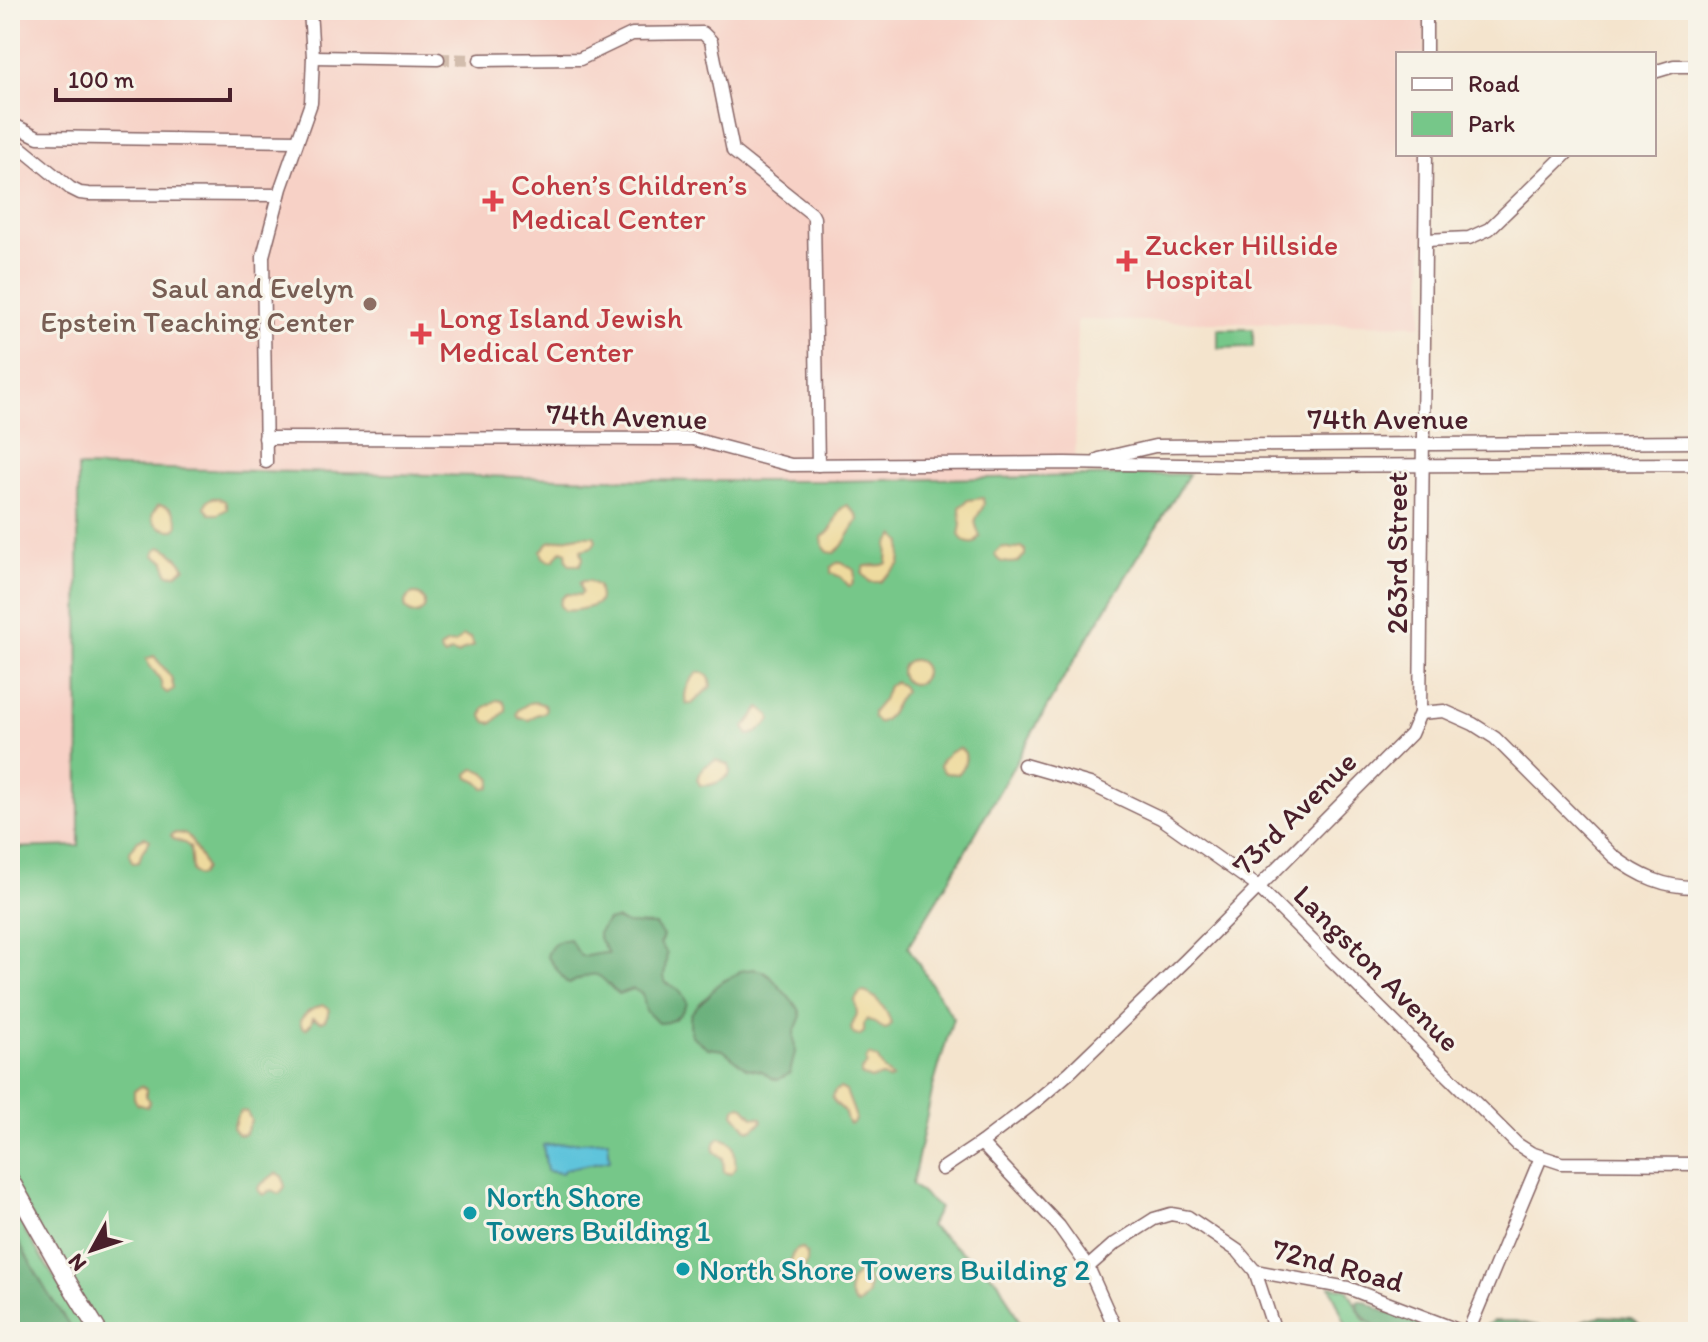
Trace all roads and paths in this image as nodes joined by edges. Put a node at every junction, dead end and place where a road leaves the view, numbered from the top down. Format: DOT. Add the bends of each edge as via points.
graph roads {
  1 [pos="310,10"];
  2 [pos="1426,10"];
  3 [pos="1426,52"];
  4 [pos="313,57"];
  5 [pos="438,59"];
  6 [pos="480,60"];
  7 [pos="1698,66"];
  8 [pos="1656,71"];
  9 [pos="10,123"];
  10 [pos="10,139"];
  11 [pos="297,141"];
  12 [pos="1426,156"];
  13 [pos="1564,156"];
  14 [pos="279,195"];
  15 [pos="1426,240"];
  16 [pos="265,438"];
  17 [pos="1698,442"];
  18 [pos="1423,443"];
  19 [pos="266,462"];
  20 [pos="1080,463"];
  21 [pos="1422,464"];
  22 [pos="818,465"];
  23 [pos="1698,466"];
  24 [pos="1420,713"];
  25 [pos="1024,765"];
  26 [pos="1257,886"];
  27 [pos="1698,887"];
  28 [pos="981,1143"];
  29 [pos="1541,1157"];
  30 [pos="1698,1164"];
  31 [pos="942,1169"];
  32 [pos="10,1179"];
  33 [pos="1088,1267"];
  34 [pos="1255,1271"];
  35 [pos="99,1332"];
  36 [pos="1117,1332"];
  37 [pos="1275,1332"];
  38 [pos="1466,1332"];
  1 -- 4 [label="street"];
  2 -- 3 [label="street"];
  4 -- 5 [label="street"];
  4 -- 11 [label="street" via="311,103"];
  6 -- 22 [label="street" via="580,59 632,34 708,37 733,151 814,218"];
  7 -- 8 [label="street"];
  9 -- 11 [label="street" via="46,138"];
  10 -- 14 [label="street" via="80,193"];
  11 -- 14 [label="street"];
  12 -- 15 [label="street, 263rd Street"];
  13 -- 15 [label="street" via="1489,229 1469,238"];
  14 -- 16 [label="street" via="263,256"];
  15 -- 18 [label="street, 263rd Street"];
  16 -- 19 [label="street"];
  16 -- 22 [label="street, 74th Avenue" via="693,439 791,465"];
  17 -- 18 [label="street, 74th Avenue"];
  18 -- 20 [label="street, 74th Avenue" via="1155,446"];
  18 -- 21 [label="street, 263rd Street"];
  20 -- 21 [label="street, 74th Avenue"];
  20 -- 22 [label="street, 74th Avenue"];
  21 -- 23 [label="street, 74th Avenue"];
  21 -- 24 [label="street, 263rd Street"];
  24 -- 26 [label="street, 73rd Avenue" via="1411,734"];
  24 -- 27 [label="street" via="1444,711 1486,731 1635,872 1671,886"];
  25 -- 26 [label="street, Langston Avenue" via="1090,784 1161,818"];
  26 -- 28 [label="street, 73rd Avenue" via="1070,1072"];
  26 -- 29 [label="street, Langston Avenue" via="1517,1144"];
  28 -- 31 [label="street, 73rd Avenue"];
  28 -- 33 [label="street" via="1059,1226"];
  29 -- 30 [label="street, Langston Avenue" via="1561,1163"];
  29 -- 38 [label="street"];
  32 -- 35 [label="main road"];
  33 -- 34 [label="street, 72nd Road" via="1113,1245 1171,1214 1188,1217 1238,1251"];
  33 -- 36 [label="street"];
  34 -- 37 [label="street"];
  34 -- 38 [label="street, 72nd Road" via="1348,1288"];
}
